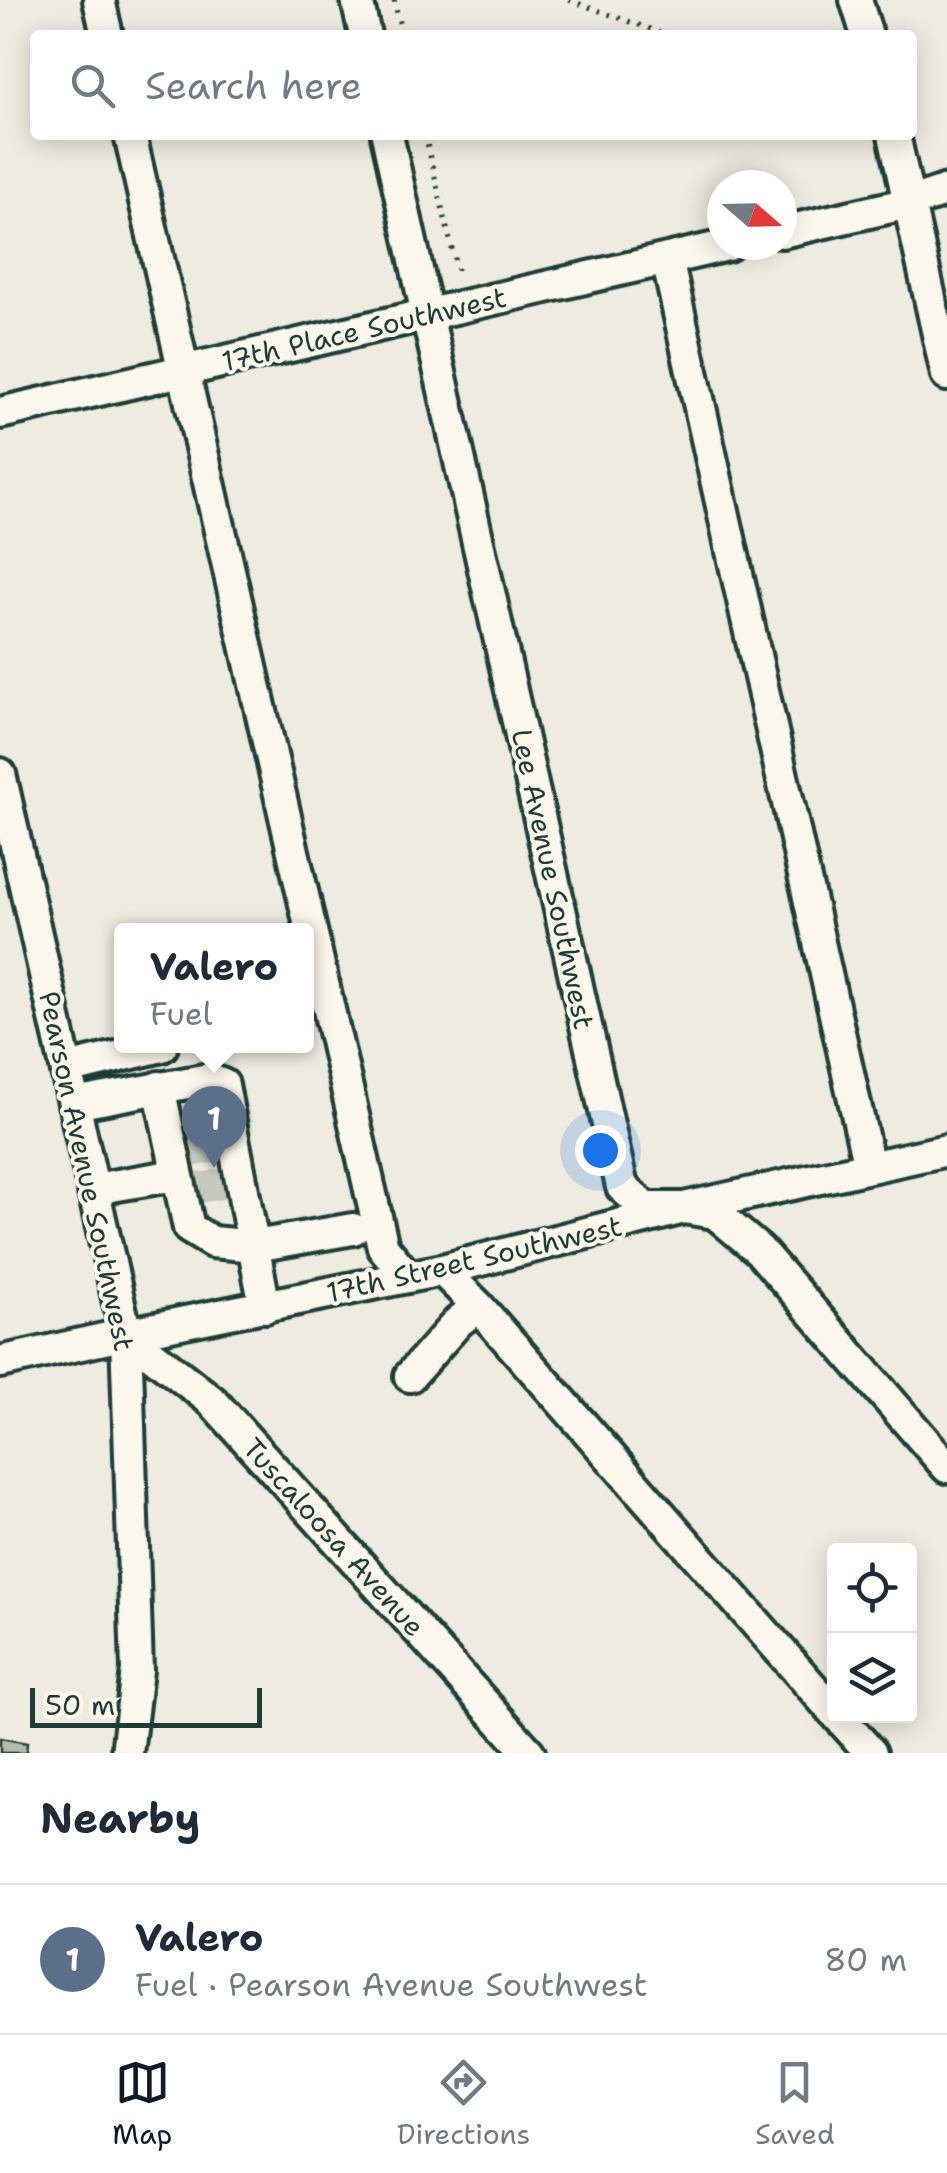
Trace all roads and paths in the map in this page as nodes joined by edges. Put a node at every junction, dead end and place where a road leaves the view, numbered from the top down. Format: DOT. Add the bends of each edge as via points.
graph roads {
  1 [pos="99,0"];
  2 [pos="357,0"];
  3 [pos="394,0"];
  4 [pos="570,0"];
  5 [pos="856,0"];
  6 [pos="106,30"];
  7 [pos="364,30"];
  8 [pos="401,30"];
  9 [pos="653,30"];
  10 [pos="865,30"];
  11 [pos="131,140"];
  12 [pos="389,140"];
  13 [pos="426,140"];
  14 [pos="895,140"];
  15 [pos="947,190"];
  16 [pos="909,203"];
  17 [pos="797,229"];
  18 [pos="707,250"];
  19 [pos="667,259"];
  20 [pos="465,306"];
  21 [pos="428,314"];
  22 [pos="184,371"];
  23 [pos="947,376"];
  24 [pos="0,413"];
  25 [pos="0,774"];
  26 [pos="299,923"];
  27 [pos="317,1008"];
  28 [pos="131,1053"];
  29 [pos="66,1068"];
  30 [pos="159,1087"];
  31 [pos="74,1104"];
  32 [pos="947,1150"];
  33 [pos="869,1167"];
  34 [pos="184,1172"];
  35 [pos="94,1189"];
  36 [pos="684,1208"];
  37 [pos="353,1229"];
  38 [pos="255,1246"];
  39 [pos="442,1270"];
  40 [pos="408,1277"];
  41 [pos="478,1306"];
  42 [pos="265,1307"];
  43 [pos="126,1334"];
  44 [pos="0,1362"];
  45 [pos="410,1376"];
  46 [pos="947,1467"];
  47 [pos="827,1704"];
  48 [pos="844,1723"];
  49 [pos="126,1753"];
  50 [pos="528,1753"];
  51 [pos="870,1753"];
  1 -- 6 [label="street"];
  2 -- 7 [label="street"];
  3 -- 8 [label="path"];
  4 -- 9 [label="path"];
  5 -- 10 [label="street"];
  11 -- 22 [label="street"];
  12 -- 21 [label="street, Lee Avenue Southwest"];
  13 -- 20 [label="path"];
  14 -- 16 [label="street"];
  15 -- 16 [label="street"];
  16 -- 17 [label="street"];
  16 -- 23 [label="street"];
  18 -- 19 [label="street, 17th Place Southwest"];
  19 -- 20 [label="street, 17th Place Southwest"];
  19 -- 33 [label="street"];
  20 -- 21 [label="street, 17th Place Southwest"];
  21 -- 22 [label="street, 17th Place Southwest"];
  21 -- 36 [label="street, Lee Avenue Southwest" via="622,1187 646,1208"];
  22 -- 24 [label="street, 17th Place Southwest"];
  22 -- 26 [label="street"];
  25 -- 29 [label="street, Pearson Avenue Southwest"];
  27 -- 40 [label="street" via="384,1247"];
  28 -- 29 [label="street"];
  29 -- 31 [label="street, Pearson Avenue Southwest"];
  30 -- 31 [label="street"];
  30 -- 34 [label="street"];
  30 -- 38 [label="street" via="209,1079 223,1085"];
  31 -- 35 [label="street, Pearson Avenue Southwest"];
  32 -- 33 [label="street, 17th Street Southwest"];
  33 -- 36 [label="street, 17th Street Southwest"];
  34 -- 35 [label="street"];
  34 -- 38 [label="street" via="189,1228 212,1242"];
  35 -- 43 [label="street, Pearson Avenue Southwest"];
  36 -- 39 [label="street, 17th Street Southwest"];
  36 -- 46 [label="street, Lee Avenue Southwest" via="715,1213 759,1250"];
  37 -- 38 [label="street"];
  38 -- 42 [label="street"];
  39 -- 40 [label="street, 17th Street Southwest"];
  39 -- 41 [label="street"];
  40 -- 42 [label="street, 17th Street Southwest"];
  41 -- 45 [label="street"];
  41 -- 47 [label="street"];
  42 -- 43 [label="street, 17th Street Southwest"];
  43 -- 44 [label="street, 17th Street Southwest"];
  43 -- 49 [label="street, Pearson Avenue Southwest" via="138,1670"];
  43 -- 50 [label="street, Tuscaloosa Avenue" via="213,1402"];
  48 -- 51 [label="street"];
}
